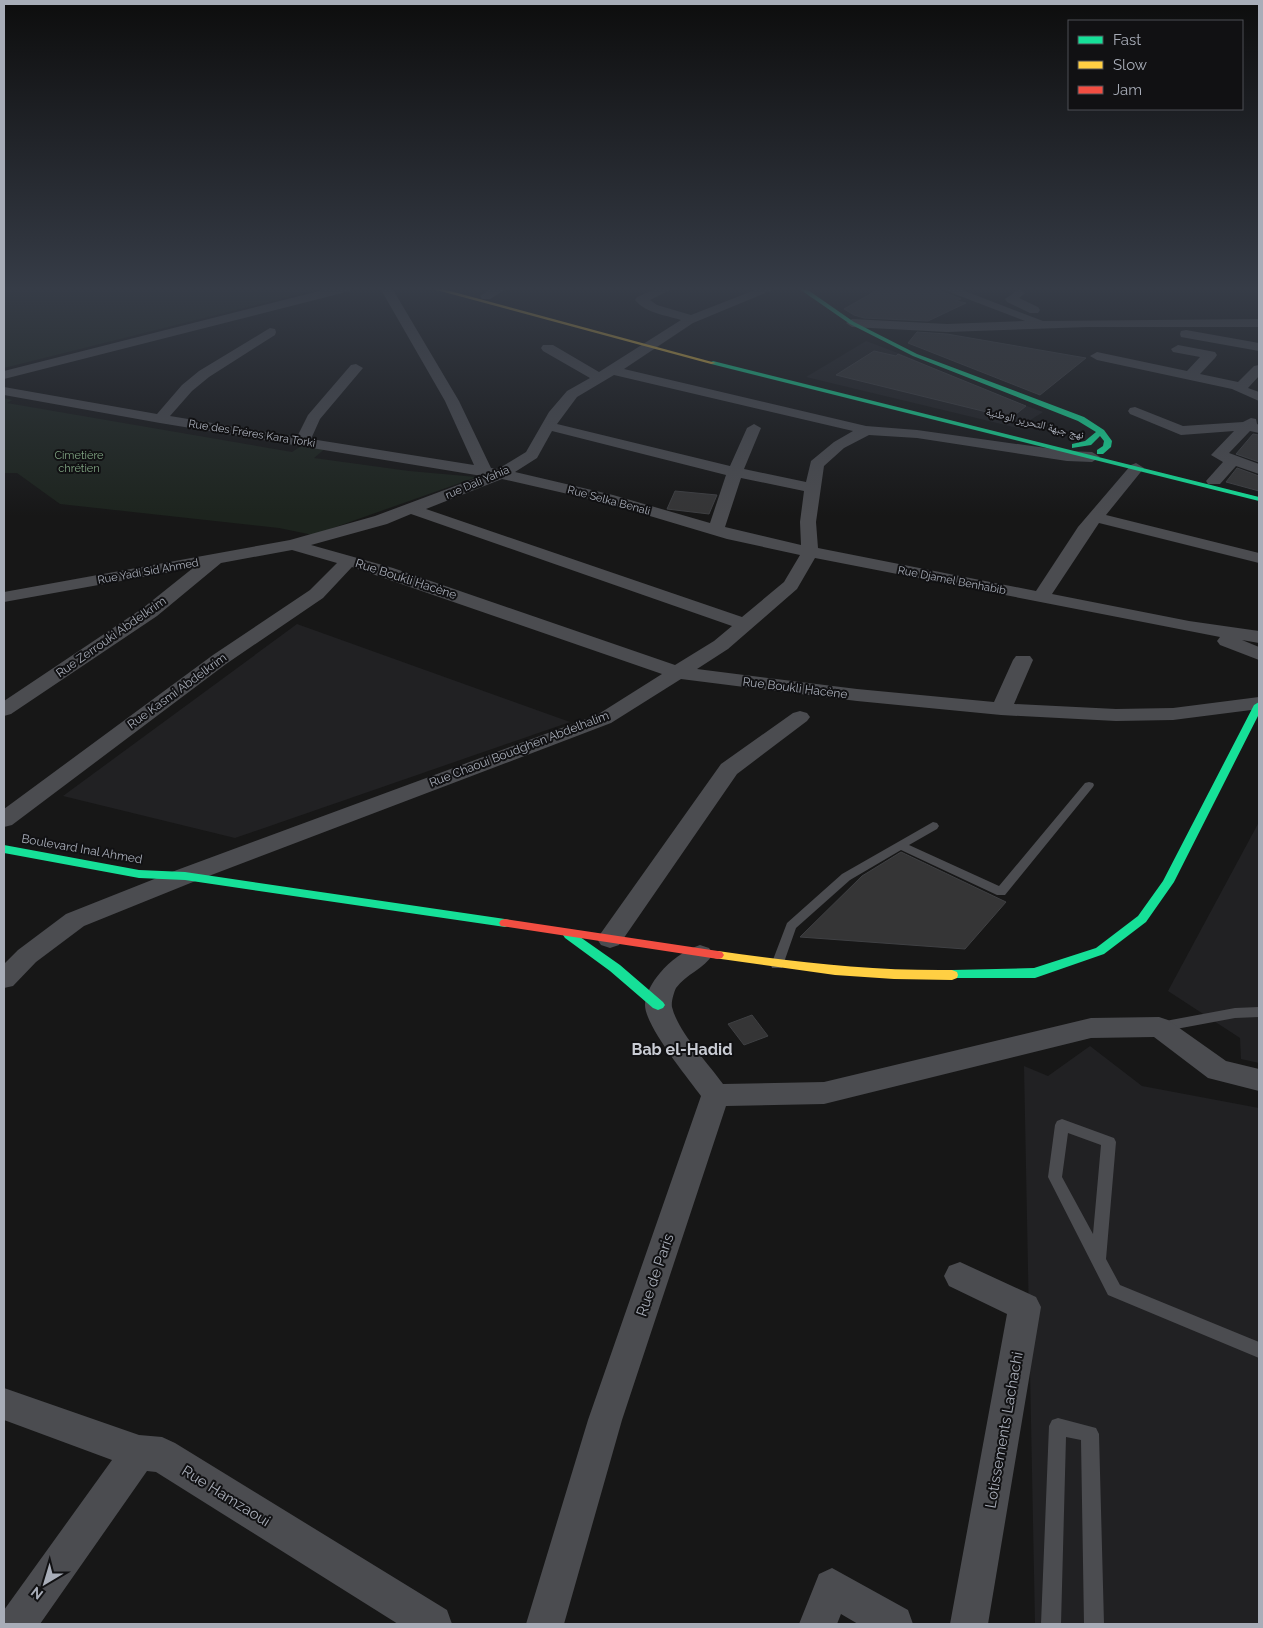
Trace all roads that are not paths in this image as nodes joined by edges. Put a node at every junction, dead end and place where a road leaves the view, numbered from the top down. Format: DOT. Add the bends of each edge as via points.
graph roads {
  1 [pos="47,364"];
  2 [pos="220,364"];
  3 [pos="431,364"];
  4 [pos="575,364"];
  5 [pos="621,364"];
  6 [pos="733,364"];
  7 [pos="938,364"];
  8 [pos="1134,364"];
  9 [pos="1201,364"];
  10 [pos="356,368"];
  11 [pos="1259,369"];
  12 [pos="612,370"];
  13 [pos="4,375"];
  14 [pos="1190,376"];
  15 [pos="598,378"];
  16 [pos="1241,387"];
  17 [pos="4,391"];
  18 [pos="1259,397"];
  19 [pos="1135,410"];
  20 [pos="1259,414"];
  21 [pos="160,419"];
  22 [pos="548,426"];
  23 [pos="1253,427"];
  24 [pos="754,428"];
  25 [pos="866,430"];
  26 [pos="1101,432"];
  27 [pos="302,441"];
  28 [pos="1006,448"];
  29 [pos="1072,448"];
  30 [pos="1097,454"];
  31 [pos="1232,461"];
  32 [pos="1136,468"];
  33 [pos="1259,469"];
  34 [pos="734,472"];
  35 [pos="493,473"];
  36 [pos="1214,481"];
  37 [pos="812,487"];
  38 [pos="1259,493"];
  39 [pos="1259,499"];
  40 [pos="411,509"];
  41 [pos="1096,517"];
  42 [pos="716,530"];
  43 [pos="292,545"];
  44 [pos="810,552"];
  45 [pos="1259,558"];
  46 [pos="216,559"];
  47 [pos="348,560"];
  48 [pos="4,597"];
  49 [pos="1041,598"];
  50 [pos="743,624"];
  51 [pos="1189,627"];
  52 [pos="1259,637"];
  53 [pos="1259,654"];
  54 [pos="1023,660"];
  55 [pos="675,672"];
  56 [pos="1259,704"];
  57 [pos="1001,709"];
  58 [pos="4,710"];
  59 [pos="800,717"];
  60 [pos="1089,786"];
  61 [pos="4,820"];
  62 [pos="933,826"];
  63 [pos="900,845"];
  64 [pos="4,849"];
  65 [pos="185,876"];
  66 [pos="564,931"];
  67 [pos="610,939"];
  68 [pos="700,954"];
  69 [pos="777,965"];
  70 [pos="4,979"];
  71 [pos="658,1005"];
  72 [pos="1259,1012"];
  73 [pos="1159,1027"];
  74 [pos="1259,1080"];
  75 [pos="716,1095"];
  76 [pos="1098,1259"];
  77 [pos="960,1276"];
  78 [pos="1259,1350"];
  79 [pos="4,1404"];
  80 [pos="139,1452"];
  81 [pos="18,1624"];
  82 [pos="433,1624"];
  83 [pos="545,1624"];
  84 [pos="818,1624"];
  85 [pos="894,1624"];
  86 [pos="969,1624"];
  87 [pos="1051,1624"];
  88 [pos="1094,1624"];
  1 -- 13 [label="street"];
  2 -- 21 [label="street" via="187,388"];
  3 -- 35 [label="street"];
  4 -- 15 [label="street"];
  5 -- 12 [label="street, rue Dali Yahia"];
  6 -- 29 [label="main road, نهج جبهة التحرير الوطنية"];
  7 -- 26 [label="main road" via="1081,419"];
  8 -- 14 [label="street"];
  9 -- 14 [label="street"];
  10 -- 27 [label="street" via="313,418"];
  11 -- 16 [label="street"];
  12 -- 15 [label="street, rue Dali Yahia"];
  12 -- 25 [label="street"];
  14 -- 16 [label="street"];
  15 -- 22 [label="street, rue Dali Yahia" via="572,394"];
  16 -- 18 [label="street" via="1239,390"];
  17 -- 21 [label="street, Rue des Fréres Kara Torki"];
  19 -- 23 [label="street" via="1181,431"];
  20 -- 23 [label="street"];
  21 -- 27 [label="street, Rue des Fréres Kara Torki"];
  22 -- 34 [label="street"];
  22 -- 35 [label="street, rue Dali Yahia" via="532,455"];
  23 -- 31 [label="street" via="1219,453"];
  24 -- 34 [label="street"];
  25 -- 28 [label="street" via="917,434"];
  25 -- 37 [label="street" via="839,445 816,464"];
  26 -- 29 [label="main road" via="1088,443"];
  26 -- 30 [label="main road" via="1108,441 1107,447"];
  27 -- 35 [label="street, Rue des Fréres Kara Torki"];
  28 -- 29 [label="street"];
  28 -- 30 [label="street" via="1079,457"];
  29 -- 30 [label="main road, نهج جبهة التحرير الوطنية"];
  30 -- 32 [label="main road, نهج جبهة التحرير الوطنية"];
  30 -- 36 [label="main road, نهج جبهة التحرير الوطنية"];
  31 -- 33 [label="street"];
  31 -- 36 [label="street"];
  32 -- 39 [label="main road, نهج جبهة التحرير الوطنية"];
  32 -- 41 [label="street"];
  34 -- 37 [label="street"];
  34 -- 42 [label="street"];
  35 -- 40 [label="street, rue Dali Yahia"];
  35 -- 42 [label="street, Rue Selka Benali" via="607,498"];
  36 -- 38 [label="main road, نهج جبهة التحرير الوطنية"];
  37 -- 44 [label="street" via="808,522"];
  40 -- 43 [label="street, rue Dali Yahia"];
  40 -- 50 [label="street"];
  41 -- 45 [label="street"];
  41 -- 49 [label="street"];
  42 -- 44 [label="street, Rue Djamel Benhabib"];
  43 -- 46 [label="street, Rue Yadi Sid Ahmed"];
  43 -- 47 [label="street, Rue Boukli Hacène"];
  44 -- 49 [label="street, Rue Djamel Benhabib"];
  44 -- 50 [label="street, Rue Chaoui Boudghen Abdelhalim" via="791,584"];
  46 -- 48 [label="street, Rue Yadi Sid Ahmed"];
  46 -- 58 [label="street, Rue Zerrouki Abdelkrim" via="150,612"];
  47 -- 55 [label="street, Rue Boukli Hacène"];
  47 -- 61 [label="street, Rue Kasmi Abdelkrim" via="327,586 253,635"];
  49 -- 51 [label="street, Rue Djamel Benhabib"];
  50 -- 55 [label="street, Rue Chaoui Boudghen Abdelhalim" via="722,644"];
  51 -- 52 [label="street"];
  51 -- 53 [label="street"];
  54 -- 57 [label="street"];
  55 -- 57 [label="street, Rue Boukli Hacène"];
  55 -- 65 [label="street, Rue Chaoui Boudghen Abdelhalim" via="604,718"];
  56 -- 57 [label="street, Rue Boukli Hacène" via="1173,714 1116,715"];
  56 -- 69 [label="main road, Boulevard Inal Ahmed" via="1168,882 1142,919 1100,951 1035,973 923,976"];
  59 -- 67 [label="street" via="729,769"];
  60 -- 63 [label="lane" via="1000,892"];
  62 -- 63 [label="lane"];
  63 -- 69 [label="lane" via="846,877 791,926"];
  64 -- 65 [label="main road, Boulevard Inal Ahmed" via="139,874"];
  65 -- 66 [label="main road, Boulevard Inal Ahmed"];
  65 -- 70 [label="street, Rue Chaoui Boudghen Abdelhalim" via="75,920 26,956"];
  66 -- 67 [label="main road, Boulevard Inal Ahmed"];
  66 -- 71 [label="main road" via="616,968"];
  67 -- 68 [label="main road, Boulevard Inal Ahmed"];
  68 -- 69 [label="main road, Boulevard Inal Ahmed"];
  68 -- 71 [label="street" via="676,971 663,987"];
  71 -- 75 [label="street" via="668,1029"];
  72 -- 73 [label="lane" via="1235,1013"];
  73 -- 74 [label="street" via="1218,1070"];
  73 -- 75 [label="street" via="1091,1028 824,1093"];
  75 -- 83 [label="street, Rue de Paris" via="605,1420"];
  76 -- 76 [label="lane" via="1055,1177 1062,1125 1109,1142"];
  76 -- 78 [label="lane" via="1114,1290"];
  77 -- 86 [label="street, Lotissements Lachachi" via="1025,1307"];
  79 -- 80 [label="street, Rue Hamzaoui"];
  80 -- 81 [label="street"];
  80 -- 82 [label="street, Rue Hamzaoui" via="162,1456"];
  84 -- 85 [label="street" via="832,1587"];
  87 -- 88 [label="lane" via="1058,1426 1090,1434"];
}
